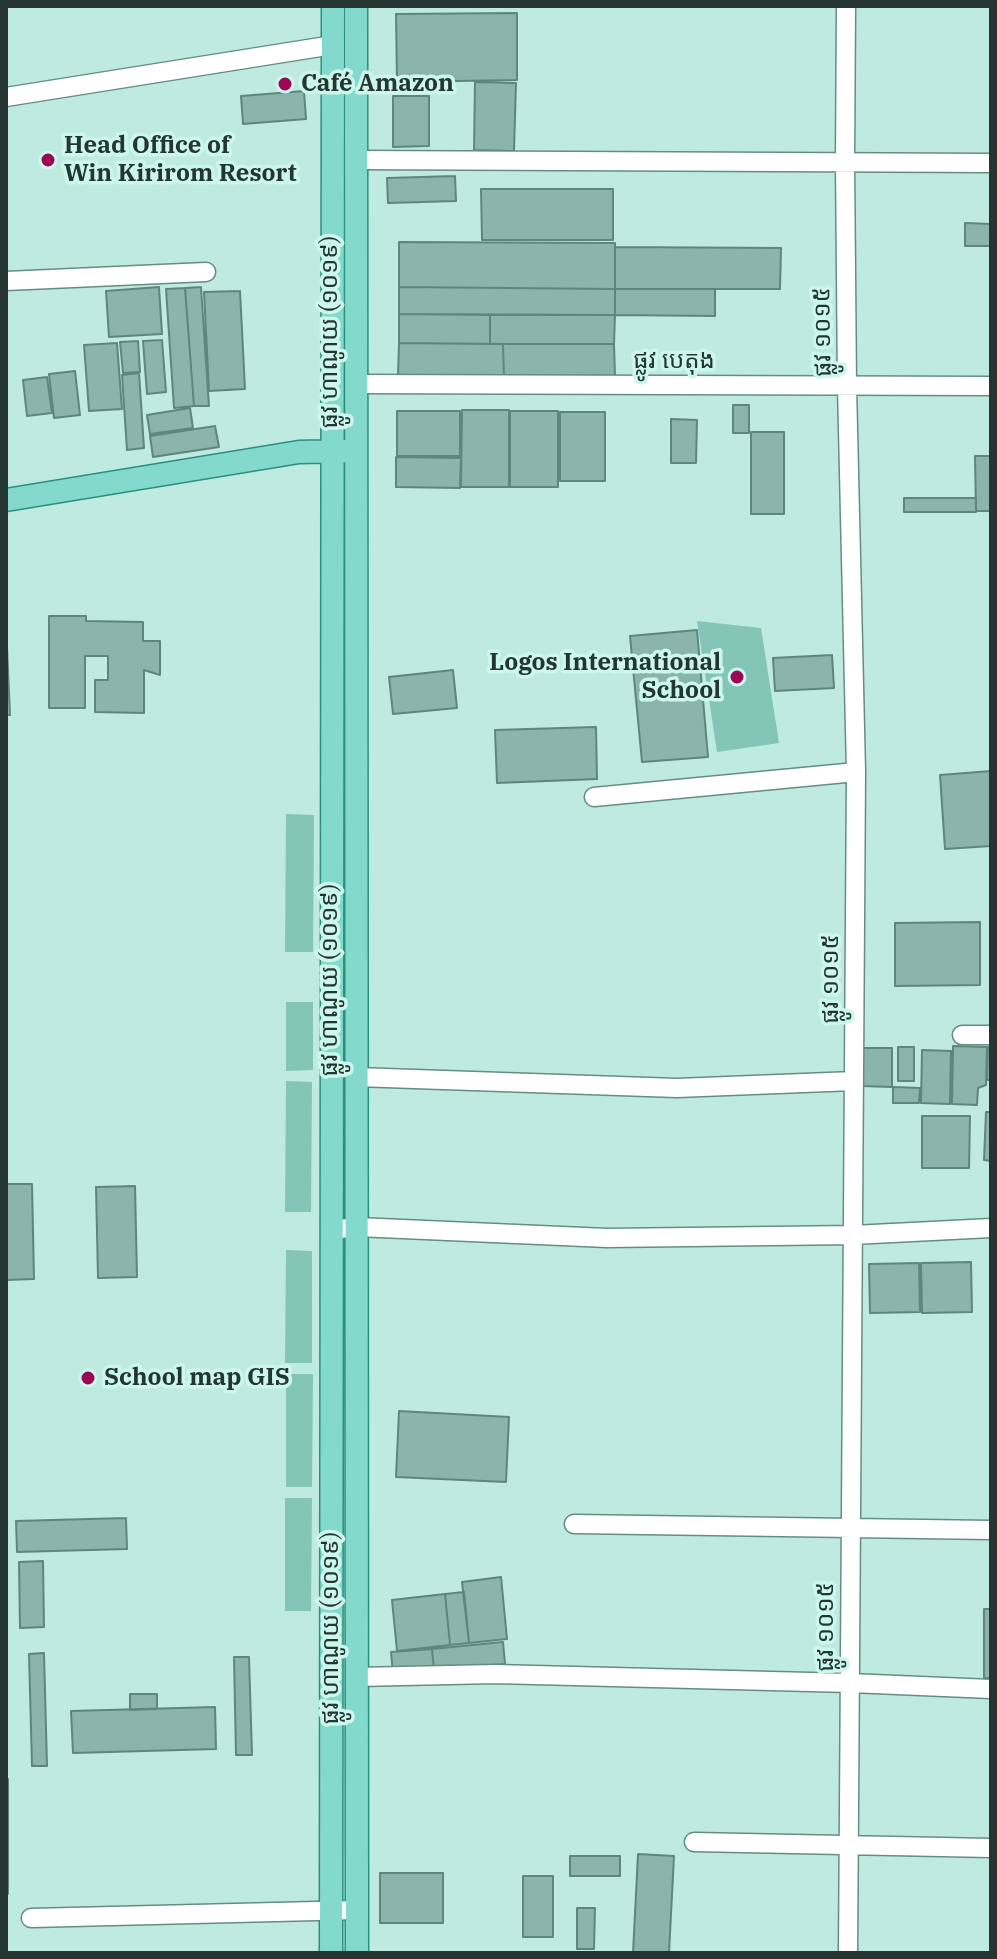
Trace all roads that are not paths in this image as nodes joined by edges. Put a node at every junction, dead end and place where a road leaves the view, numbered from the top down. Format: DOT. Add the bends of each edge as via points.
graph roads {
  1 [pos="333,6"];
  2 [pos="356,6"];
  3 [pos="846,6"];
  4 [pos="333,45"];
  5 [pos="6,97"];
  6 [pos="356,160"];
  7 [pos="845,162"];
  8 [pos="991,163"];
  9 [pos="206,272"];
  10 [pos="6,281"];
  11 [pos="356,384"];
  12 [pos="847,386"];
  13 [pos="991,386"];
  14 [pos="332,451"];
  15 [pos="356,451"];
  16 [pos="6,500"];
  17 [pos="856,772"];
  18 [pos="594,797"];
  19 [pos="962,1035"];
  20 [pos="991,1035"];
  21 [pos="356,1077"];
  22 [pos="854,1081"];
  23 [pos="357,1227"];
  24 [pos="991,1228"];
  25 [pos="332,1230"];
  26 [pos="853,1235"];
  27 [pos="574,1524"];
  28 [pos="851,1528"];
  29 [pos="991,1530"];
  30 [pos="357,1677"];
  31 [pos="850,1683"];
  32 [pos="991,1689"];
  33 [pos="694,1842"];
  34 [pos="849,1844"];
  35 [pos="991,1848"];
  36 [pos="331,1910"];
  37 [pos="357,1910"];
  38 [pos="31,1918"];
  39 [pos="331,1953"];
  40 [pos="357,1953"];
  41 [pos="848,1953"];
  1 -- 4 [label="main road, ផ្លូវ ហាណូយ (១០១៩)"];
  2 -- 6 [label="main road, ផ្លូវ ហាណូយ (១០១៩)"];
  3 -- 7 [label="street, ផ្លូវ ១០១៥"];
  4 -- 5 [label="street"];
  4 -- 14 [label="main road, ផ្លូវ ហាណូយ (១០១៩)"];
  6 -- 7 [label="street"];
  6 -- 11 [label="main road, ផ្លូវ ហាណូយ (១០១៩)"];
  7 -- 8 [label="street"];
  7 -- 12 [label="street, ផ្លូវ ១០១៥"];
  9 -- 10 [label="street"];
  11 -- 12 [label="street, ផ្លូវ បេតុង"];
  11 -- 15 [label="main road, ផ្លូវ ហាណូយ (១០១៩)"];
  12 -- 13 [label="street, ផ្លូវ បេតុង"];
  12 -- 17 [label="street, ផ្លូវ ១០១៥"];
  14 -- 15 [label="main road"];
  14 -- 16 [label="main road"];
  14 -- 25 [label="main road, ផ្លូវ ហាណូយ (១០១៩)"];
  15 -- 21 [label="main road, ផ្លូវ ហាណូយ (១០១៩)"];
  17 -- 18 [label="street"];
  17 -- 22 [label="street, ផ្លូវ ១០១៥"];
  19 -- 20 [label="street"];
  21 -- 22 [label="street" via="677,1088"];
  21 -- 23 [label="main road, ផ្លូវ ហាណូយ (១០១៩)"];
  22 -- 26 [label="street, ផ្លូវ ១០១៥"];
  23 -- 25 [label="street"];
  23 -- 26 [label="street" via="607,1238"];
  23 -- 30 [label="main road, ផ្លូវ ហាណូយ (១០១៩)"];
  24 -- 26 [label="street"];
  25 -- 36 [label="main road, ផ្លូវ ហាណូយ (១០១៩)"];
  26 -- 28 [label="street, ផ្លូវ ១០១៥"];
  27 -- 28 [label="street"];
  28 -- 29 [label="street"];
  28 -- 31 [label="street, ផ្លូវ ១០១៥"];
  30 -- 31 [label="street" via="495,1674"];
  30 -- 37 [label="main road, ផ្លូវ ហាណូយ (១០១៩)"];
  31 -- 32 [label="street"];
  31 -- 34 [label="street, ផ្លូវ ១០១៥"];
  33 -- 34 [label="street"];
  34 -- 35 [label="street"];
  34 -- 41 [label="street, ផ្លូវ ១០១៥"];
  36 -- 37 [label="street"];
  36 -- 38 [label="street"];
  36 -- 39 [label="main road, ផ្លូវ ហាណូយ (១០១៩)"];
  37 -- 40 [label="main road, ផ្លូវ ហាណូយ (១០១៩)"];
}
